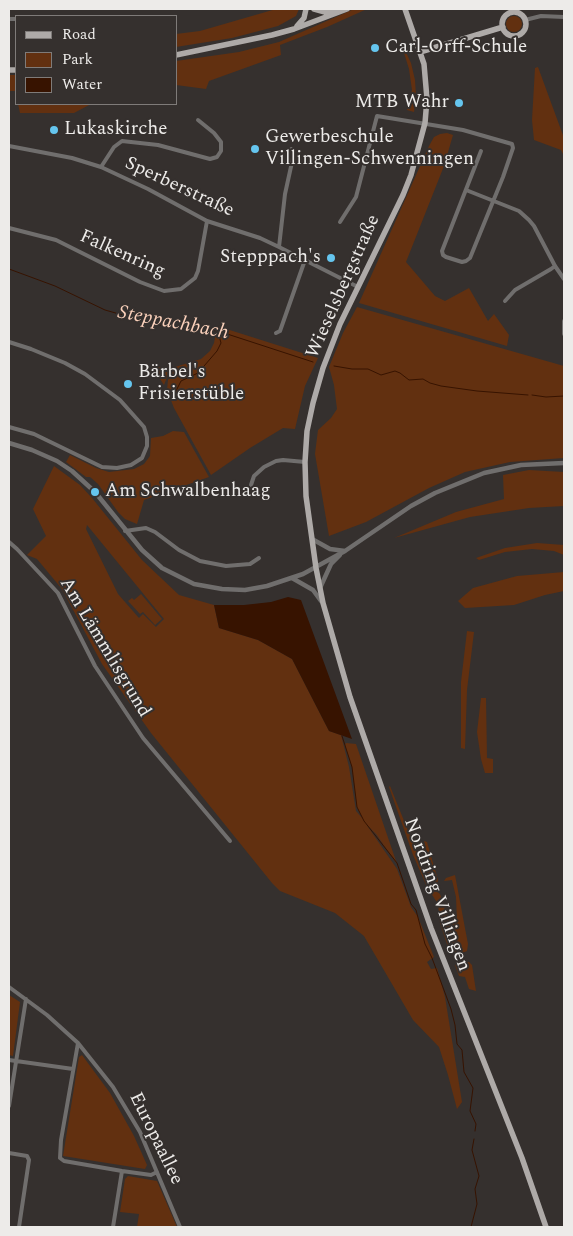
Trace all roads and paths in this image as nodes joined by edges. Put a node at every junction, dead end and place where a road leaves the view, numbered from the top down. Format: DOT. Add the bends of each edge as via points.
graph roads {
  1 [pos="306,9"];
  2 [pos="314,9"];
  3 [pos="405,9"];
  4 [pos="344,10"];
  5 [pos="510,11"];
  6 [pos="564,17"];
  7 [pos="526,20"];
  8 [pos="502,26"];
  9 [pos="294,29"];
  10 [pos="420,52"];
  11 [pos="178,55"];
  12 [pos="198,120"];
  13 [pos="425,123"];
  14 [pos="9,146"];
  15 [pos="291,150"];
  16 [pos="481,151"];
  17 [pos="101,167"];
  18 [pos="466,190"];
  19 [pos="492,201"];
  20 [pos="207,221"];
  21 [pos="340,222"];
  22 [pos="9,228"];
  23 [pos="279,247"];
  24 [pos="305,260"];
  25 [pos="555,266"];
  26 [pos="564,279"];
  27 [pos="358,286"];
  28 [pos="505,301"];
  29 [pos="564,321"];
  30 [pos="276,333"];
  31 [pos="564,334"];
  32 [pos="9,342"];
  33 [pos="9,427"];
  34 [pos="9,443"];
  35 [pos="305,462"];
  36 [pos="564,463"];
  37 [pos="251,485"];
  38 [pos="125,531"];
  39 [pos="312,539"];
  40 [pos="9,542"];
  41 [pos="345,551"];
  42 [pos="259,558"];
  43 [pos="316,568"];
  44 [pos="292,578"];
  45 [pos="320,588"];
  46 [pos="323,604"];
  47 [pos="230,841"];
  48 [pos="9,988"];
  49 [pos="26,999"];
  50 [pos="78,1043"];
  51 [pos="9,1060"];
  52 [pos="16,1061"];
  53 [pos="72,1069"];
  54 [pos="9,1106"];
  55 [pos="9,1153"];
  56 [pos="122,1171"];
  57 [pos="157,1172"];
  58 [pos="18,1227"];
  59 [pos="113,1227"];
  60 [pos="180,1227"];
  61 [pos="546,1227"];
  1 -- 9 [label="main road" via="302,21"];
  2 -- 4 [label="main road" via="325,12"];
  3 -- 10 [label="main road, Wieselsbergstraße"];
  4 -- 9 [label="main road"];
  5 -- 7 [label="main road" via="521,14"];
  5 -- 8 [label="main road"];
  6 -- 7 [label="street" via="541,16"];
  7 -- 8 [label="main road" via="525,29 518,36 507,33"];
  8 -- 10 [label="main road"];
  9 -- 11 [label="main road"];
  10 -- 13 [label="main road, Wieselsbergstraße" via="426,81"];
  12 -- 17 [label="street" via="221,142 217,158 122,141"];
  13 -- 19 [label="street" via="512,144"];
  13 -- 21 [label="street" via="377,116 356,197"];
  13 -- 27 [label="main road, Wieselsbergstraße" via="409,182"];
  14 -- 17 [label="street, Sperberstraße"];
  15 -- 23 [label="street" via="294,153"];
  16 -- 18 [label="street"];
  17 -- 20 [label="street, Sperberstraße"];
  18 -- 19 [label="street"];
  18 -- 19 [label="street" via="442,251 446,258 462,262 472,259"];
  19 -- 25 [label="street" via="519,211 529,220"];
  20 -- 22 [label="street, Falkenring" via="195,278 182,289 164,290 139,282 58,240"];
  20 -- 23 [label="street, Sperberstraße"];
  23 -- 24 [label="street, Sperberstraße"];
  24 -- 27 [label="street, Sperberstraße"];
  24 -- 30 [label="street" via="280,331"];
  25 -- 26 [label="street"];
  25 -- 28 [label="street" via="515,290"];
  27 -- 35 [label="main road, Wieselsbergstraße" via="340,324 318,386 307,431"];
  29 -- 31 [label="street"];
  32 -- 33 [label="street" via="65,363 120,400 144,427 147,446 142,458 131,465 102,467 34,434"];
  34 -- 38 [label="street" via="57,461 72,471 95,492"];
  35 -- 37 [label="street" via="276,461 254,476"];
  35 -- 39 [label="main road, Wieselsbergstraße"];
  36 -- 41 [label="street" via="521,465 462,481 411,506"];
  38 -- 42 [label="street" via="146,528 200,561 226,566 250,564"];
  38 -- 44 [label="street" via="162,568 194,584 245,590"];
  39 -- 41 [label="street" via="330,549"];
  39 -- 43 [label="main road, Wieselsbergstraße"];
  40 -- 47 [label="street, Am Lämmlisgrund" via="58,593 95,666 143,738"];
  41 -- 43 [label="street"];
  41 -- 45 [label="street" via="331,564"];
  43 -- 44 [label="street"];
  43 -- 45 [label="main road, Nordring Villingen"];
  44 -- 46 [label="street" via="313,590"];
  45 -- 46 [label="main road, Nordring Villingen"];
  46 -- 61 [label="main road, Nordring Villingen" via="350,697 415,884"];
  48 -- 49 [label="street, Europaallee"];
  49 -- 50 [label="street, Europaallee"];
  49 -- 52 [label="street"];
  50 -- 53 [label="street"];
  50 -- 57 [label="street, Europaallee" via="119,1095"];
  51 -- 52 [label="street"];
  52 -- 53 [label="street"];
  52 -- 54 [label="street"];
  53 -- 56 [label="street" via="60,1158"];
  55 -- 58 [label="street" via="27,1156 29,1160"];
  56 -- 57 [label="street" via="151,1175"];
  56 -- 59 [label="street"];
  57 -- 60 [label="street, Europaallee"];
}
